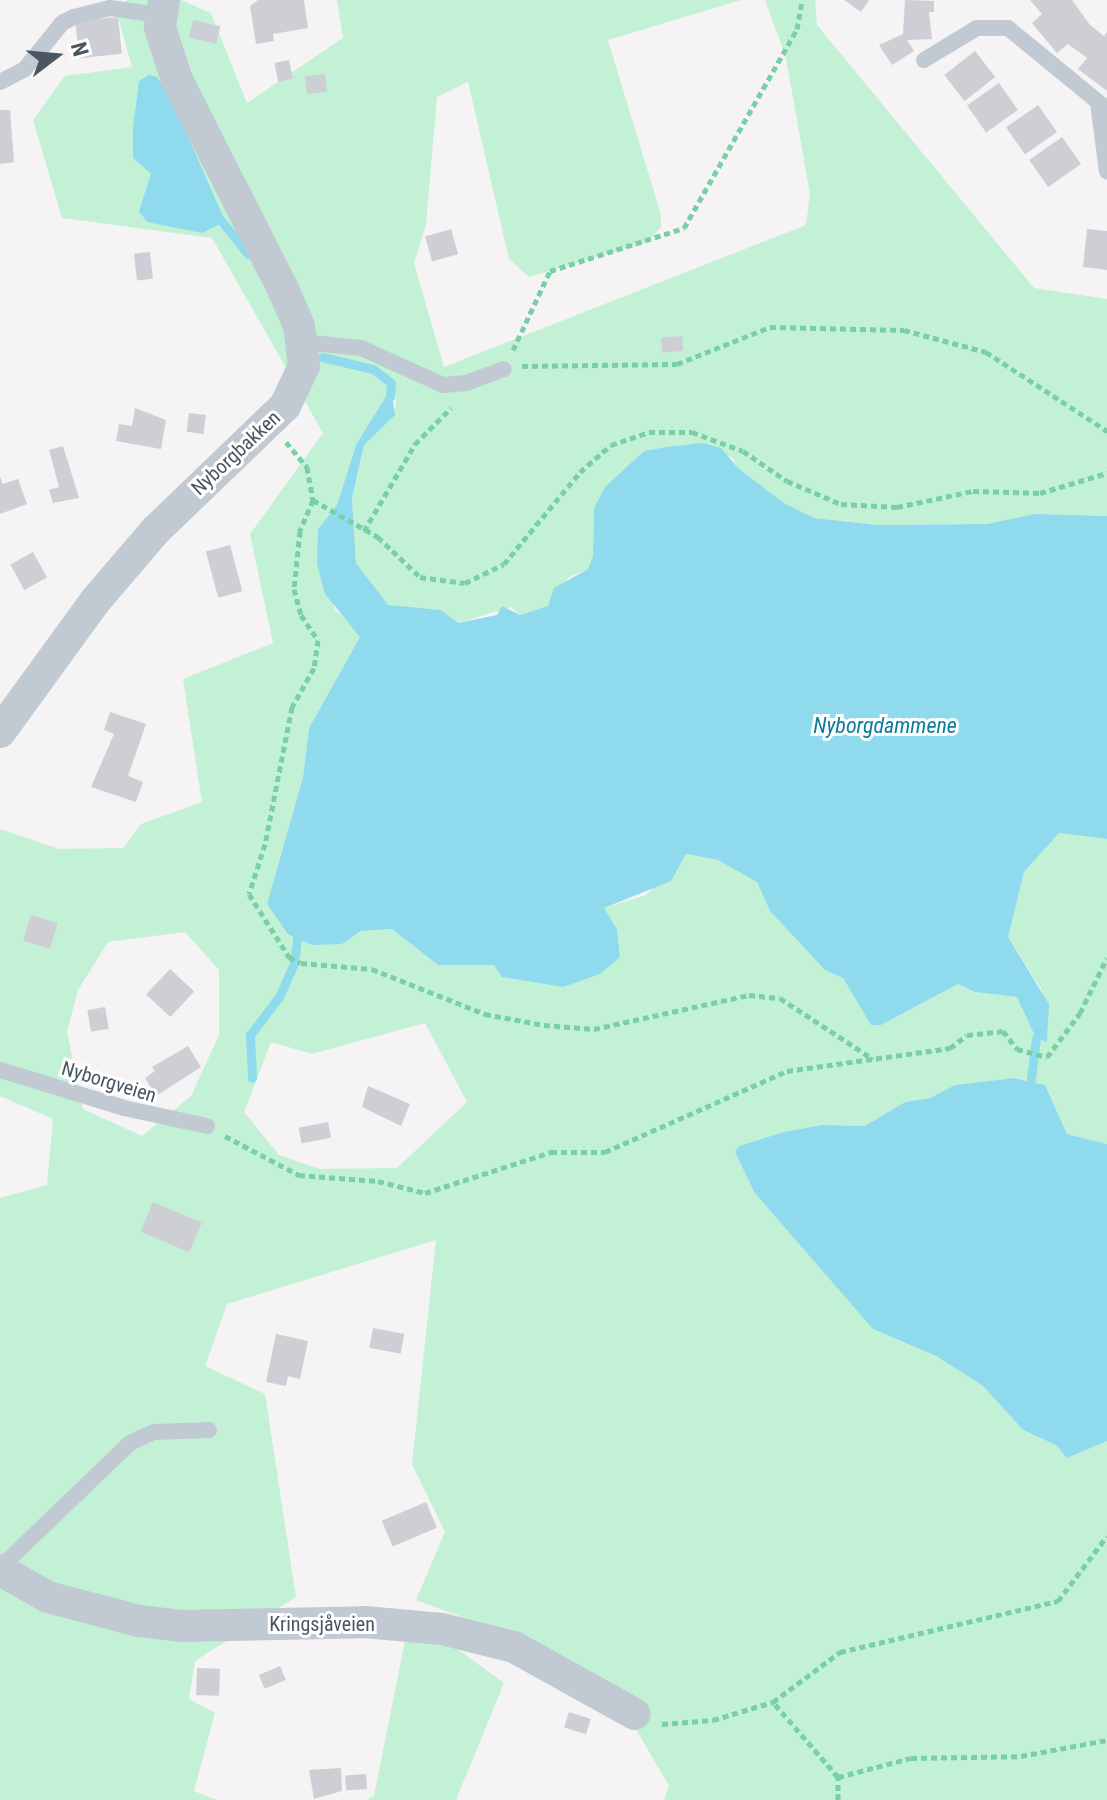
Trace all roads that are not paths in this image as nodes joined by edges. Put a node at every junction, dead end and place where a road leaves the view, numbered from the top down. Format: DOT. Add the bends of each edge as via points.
graph roads {
  1 [pos="162,8"];
  2 [pos="924,60"];
  3 [pos="0,82"];
  4 [pos="1103,106"];
  5 [pos="1107,171"];
  6 [pos="303,342"];
  7 [pos="504,369"];
  8 [pos="0,732"];
  9 [pos="0,1070"];
  10 [pos="207,1126"];
  11 [pos="209,1430"];
  12 [pos="0,1569"];
  13 [pos="635,1714"];
  1 -- 3 [label="lane" via="110,8 74,17 62,23 24,70"];
  1 -- 6 [label="street, Nyborgbakken" via="177,80 283,289"];
  2 -- 4 [label="lane" via="977,28 1008,28"];
  4 -- 5 [label="lane"];
  6 -- 7 [label="lane" via="361,348 432,381 466,383"];
  6 -- 8 [label="street, Nyborgbakken" via="299,381 271,422 155,531 96,600"];
  9 -- 10 [label="lane, Nyborgveien" via="124,1108"];
  11 -- 12 [label="lane" via="154,1432 130,1443"];
  12 -- 13 [label="street, Kringsjåveien" via="48,1597 139,1621 181,1626 365,1622 442,1629 514,1647"];
}
